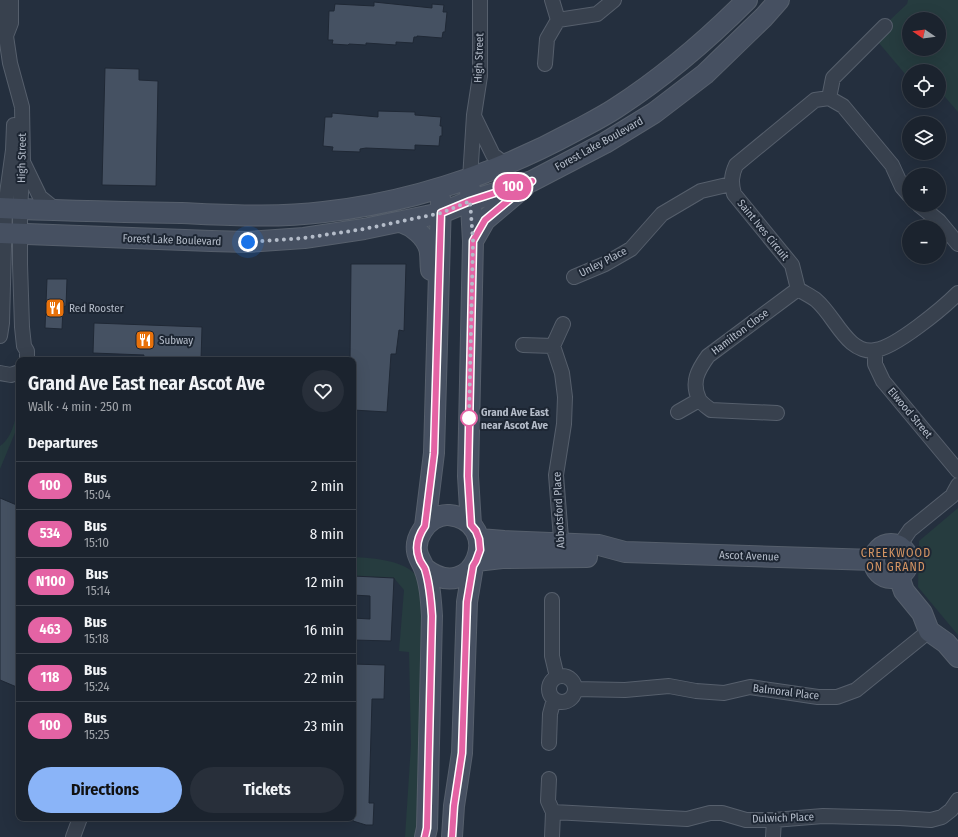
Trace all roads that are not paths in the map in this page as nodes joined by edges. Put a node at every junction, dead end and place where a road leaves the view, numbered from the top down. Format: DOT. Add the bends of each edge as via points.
graph roads {
  1 [pos="1,0"];
  2 [pos="11,0"];
  3 [pos="480,0"];
  4 [pos="552,0"];
  5 [pos="614,0"];
  6 [pos="747,0"];
  7 [pos="780,0"];
  8 [pos="558,20"];
  9 [pos="885,26"];
  10 [pos="6,36"];
  11 [pos="545,64"];
  12 [pos="16,84"];
  13 [pos="829,98"];
  14 [pos="474,115"];
  15 [pos="24,162"];
  16 [pos="505,164"];
  17 [pos="470,179"];
  18 [pos="4,180"];
  19 [pos="532,181"];
  20 [pos="731,184"];
  21 [pos="902,187"];
  22 [pos="441,189"];
  23 [pos="470,201"];
  24 [pos="8,208"];
  25 [pos="56,210"];
  26 [pos="928,212"];
  27 [pos="441,213"];
  28 [pos="401,222"];
  29 [pos="8,233"];
  30 [pos="473,241"];
  31 [pos="958,244"];
  32 [pos="574,277"];
  33 [pos="439,286"];
  34 [pos="798,289"];
  35 [pos="958,293"];
  36 [pos="563,324"];
  37 [pos="0,336"];
  38 [pos="0,340"];
  39 [pos="523,345"];
  40 [pos="24,346"];
  41 [pos="553,346"];
  42 [pos="875,351"];
  43 [pos="27,357"];
  44 [pos="0,373"];
  45 [pos="16,373"];
  46 [pos="699,400"];
  47 [pos="678,412"];
  48 [pos="777,413"];
  49 [pos="958,471"];
  50 [pos="958,484"];
  51 [pos="425,526"];
  52 [pos="475,532"];
  53 [pos="899,546"];
  54 [pos="562,550"];
  55 [pos="874,560"];
  56 [pos="475,564"];
  57 [pos="424,568"];
  58 [pos="898,577"];
  59 [pos="552,600"];
  60 [pos="929,631"];
  61 [pos="958,657"];
  62 [pos="557,677"];
  63 [pos="575,689"];
  64 [pos="554,700"];
  65 [pos="549,743"];
  66 [pos="548,779"];
  67 [pos="958,800"];
  68 [pos="554,812"];
  69 [pos="774,820"];
  70 [pos="79,821"];
  71 [pos="73,837"];
  72 [pos="425,837"];
  73 [pos="452,837"];
  74 [pos="552,837"];
  75 [pos="773,837"];
  1 -- 10 [label="street, High Street" via="1,22"];
  2 -- 10 [label="street, High Street" via="11,23"];
  3 -- 14 [label="street, High Street" via="480,76"];
  4 -- 8 [label="street"];
  5 -- 8 [label="street" via="597,14"];
  6 -- 16 [label="street, Forest Lake Boulevard" via="676,65 616,109 548,146"];
  7 -- 19 [label="street, Forest Lake Boulevard" via="705,74 654,113 605,143"];
  8 -- 11 [label="street" via="547,39"];
  9 -- 13 [label="street" via="833,78"];
  10 -- 12 [label="street, High Street"];
  12 -- 15 [label="street, High Street" via="22,106"];
  12 -- 18 [label="street, High Street" via="13,150"];
  13 -- 20 [label="street" via="815,100 736,165"];
  13 -- 21 [label="street" via="843,106 892,164"];
  14 -- 16 [label="street" via="493,155"];
  14 -- 17 [label="street, High Street"];
  15 -- 24 [label="street, High Street"];
  15 -- 25 [label="street" via="40,197"];
  16 -- 17 [label="street, Forest Lake Boulevard"];
  17 -- 22 [label="street, Forest Lake Boulevard"];
  17 -- 23 [label="street"];
  18 -- 24 [label="street, High Street"];
  19 -- 23 [label="street, Forest Lake Boulevard"];
  19 -- 30 [label="street" via="485,220"];
  20 -- 32 [label="street, Unley Place" via="701,191 662,214 631,249"];
  20 -- 34 [label="street, Saint Ives Circuit" via="734,194 792,265"];
  22 -- 25 [label="street, Forest Lake Boulevard" via="377,204 291,214"];
  22 -- 27 [label="street"];
  23 -- 27 [label="street, Forest Lake Boulevard"];
  23 -- 30 [label="street"];
  24 -- 25 [label="street, Forest Lake Boulevard"];
  24 -- 29 [label="street, High Street"];
  26 -- 31 [label="street"];
  27 -- 28 [label="street, Forest Lake Boulevard"];
  27 -- 33 [label="street"];
  28 -- 29 [label="street, Forest Lake Boulevard" via="304,238 248,242"];
  28 -- 33 [label="street" via="414,228 429,247 432,282"];
  29 -- 37 [label="street"];
  29 -- 40 [label="street"];
  30 -- 52 [label="street" via="468,476"];
  33 -- 51 [label="street" via="434,453"];
  34 -- 42 [label="street" via="817,301 852,343 861,349"];
  34 -- 46 [label="street, Hamilton Close" via="708,356 698,370 695,383"];
  35 -- 42 [label="street" via="915,329"];
  36 -- 41 [label="street"];
  38 -- 40 [label="street" via="13,338"];
  39 -- 41 [label="street"];
  40 -- 43 [label="street"];
  41 -- 54 [label="street, Abbotsford Place" via="562,372 565,397 564,424 556,475"];
  42 -- 49 [label="street, Elwood Street" via="875,364 883,381"];
  44 -- 45 [label="street"];
  46 -- 47 [label="street"];
  46 -- 48 [label="street" via="711,410"];
  50 -- 53 [label="street" via="952,496 910,530"];
  51 -- 52 [label="street" via="435,518 448,515 460,518"];
  51 -- 57 [label="street" via="419,537 417,550"];
  52 -- 54 [label="street, Ascot Avenue" via="504,541"];
  52 -- 56 [label="street" via="480,550"];
  53 -- 55 [label="street" via="888,544 877,550"];
  53 -- 58 [label="street" via="906,554 907,568"];
  54 -- 55 [label="street, Ascot Avenue" via="599,545 625,552"];
  54 -- 56 [label="street, Ascot Avenue"];
  55 -- 58 [label="street" via="877,572 887,578"];
  56 -- 57 [label="street" via="465,574 455,578 433,575"];
  56 -- 73 [label="street" via="467,602 462,753"];
  57 -- 72 [label="street" via="431,597 432,616"];
  58 -- 60 [label="street" via="904,591 922,613"];
  59 -- 62 [label="street" via="552,656"];
  60 -- 61 [label="street" via="946,643"];
  60 -- 63 [label="street, Balmoral Place" via="856,690 837,697 750,687 724,693 669,686 625,690"];
  62 -- 63 [label="street" via="569,678"];
  62 -- 64 [label="street" via="551,681 549,687 549,694"];
  63 -- 64 [label="street" via="567,701"];
  64 -- 65 [label="street" via="550,714"];
  66 -- 68 [label="street" via="548,801"];
  67 -- 69 [label="street, Dulwich Place" via="942,817 931,820 823,816"];
  68 -- 69 [label="street, Dulwich Place" via="687,819 710,813 722,813 746,820"];
  68 -- 74 [label="street"];
  69 -- 75 [label="street"];
  70 -- 71 [label="street"];
}
